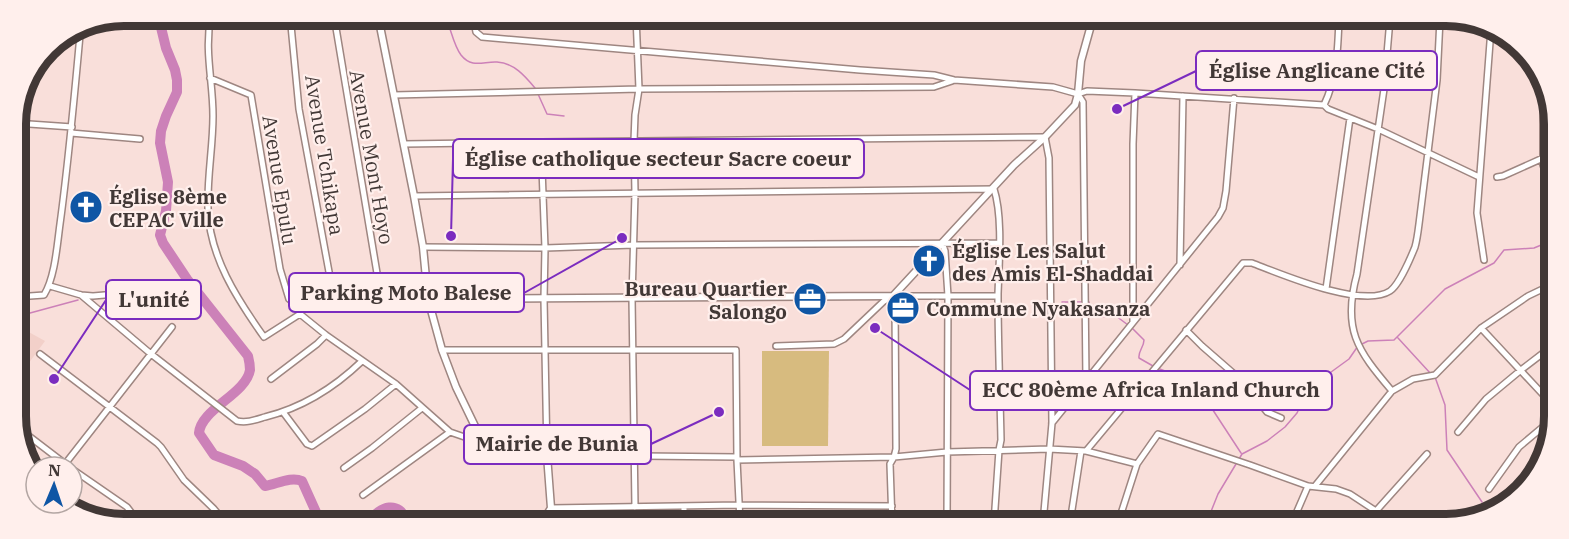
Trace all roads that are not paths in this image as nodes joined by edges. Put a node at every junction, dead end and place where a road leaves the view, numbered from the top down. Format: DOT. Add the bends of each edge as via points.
graph roads {
  1 [pos="209,26"];
  2 [pos="291,26"];
  3 [pos="335,26"];
  4 [pos="380,26"];
  5 [pos="475,26"];
  6 [pos="636,26"];
  7 [pos="1091,26"];
  8 [pos="1339,26"];
  9 [pos="1389,26"];
  10 [pos="1440,26"];
  11 [pos="80,36"];
  12 [pos="1491,37"];
  13 [pos="636,50"];
  14 [pos="210,78"];
  15 [pos="954,80"];
  16 [pos="639,89"];
  17 [pos="1135,93"];
  18 [pos="1078,94"];
  19 [pos="394,95"];
  20 [pos="1183,96"];
  21 [pos="1234,99"];
  22 [pos="1324,105"];
  23 [pos="1543,114"];
  24 [pos="1350,118"];
  25 [pos="26,124"];
  26 [pos="1378,129"];
  27 [pos="72,130"];
  28 [pos="1046,137"];
  29 [pos="140,139"];
  30 [pos="634,141"];
  31 [pos="542,142"];
  32 [pos="404,144"];
  33 [pos="1428,153"];
  34 [pos="1543,157"];
  35 [pos="1544,163"];
  36 [pos="1479,177"];
  37 [pos="1497,177"];
  38 [pos="994,189"];
  39 [pos="634,193"];
  40 [pos="414,196"];
  41 [pos="543,196"];
  42 [pos="942,243"];
  43 [pos="999,243"];
  44 [pos="634,245"];
  45 [pos="423,248"];
  46 [pos="545,248"];
  47 [pos="1484,260"];
  48 [pos="1180,266"];
  49 [pos="50,286"];
  50 [pos="1544,288"];
  51 [pos="1326,289"];
  52 [pos="139,292"];
  53 [pos="1352,294"];
  54 [pos="26,296"];
  55 [pos="81,296"];
  56 [pos="893,296"];
  57 [pos="948,296"];
  58 [pos="998,296"];
  59 [pos="632,298"];
  60 [pos="334,299"];
  61 [pos="428,299"];
  62 [pos="544,299"];
  63 [pos="382,303"];
  64 [pos="300,311"];
  65 [pos="1130,325"];
  66 [pos="172,327"];
  67 [pos="1481,328"];
  68 [pos="1186,330"];
  69 [pos="326,335"];
  70 [pos="776,346"];
  71 [pos="442,350"];
  72 [pos="546,351"];
  73 [pos="633,351"];
  74 [pos="1544,352"];
  75 [pos="40,354"];
  76 [pos="151,354"];
  77 [pos="362,361"];
  78 [pos="1521,370"];
  79 [pos="271,379"];
  80 [pos="1086,379"];
  81 [pos="396,384"];
  82 [pos="1392,391"];
  83 [pos="1544,395"];
  84 [pos="109,408"];
  85 [pos="422,408"];
  86 [pos="283,412"];
  87 [pos="1281,418"];
  88 [pos="1052,423"];
  89 [pos="1543,427"];
  90 [pos="450,432"];
  91 [pos="1458,432"];
  92 [pos="27,434"];
  93 [pos="482,443"];
  94 [pos="1049,449"];
  95 [pos="999,450"];
  96 [pos="1083,451"];
  97 [pos="947,452"];
  98 [pos="547,454"];
  99 [pos="1427,454"];
  100 [pos="54,455"];
  101 [pos="77,455"];
  102 [pos="634,455"];
  103 [pos="894,457"];
  104 [pos="737,458"];
  105 [pos="1137,464"];
  106 [pos="344,468"];
  107 [pos="84,477"];
  108 [pos="1311,486"];
  109 [pos="1489,489"];
  110 [pos="363,495"];
  111 [pos="739,505"];
  112 [pos="892,506"];
  113 [pos="635,507"];
  114 [pos="684,507"];
  115 [pos="551,508"];
  116 [pos="1376,511"];
  117 [pos="892,513"];
  118 [pos="947,513"];
  119 [pos="994,513"];
  120 [pos="1044,513"];
  121 [pos="1072,513"];
  122 [pos="1121,513"];
  123 [pos="1297,513"];
  124 [pos="1379,513"];
  125 [pos="132,514"];
  126 [pos="218,514"];
  127 [pos="548,514"];
  128 [pos="684,514"];
  129 [pos="740,514"];
  1 -- 14 [label="street"];
  2 -- 60 [label="street, Avenue Tchikapa" via="299,109"];
  3 -- 63 [label="street, Avenue Mont Hoyo"];
  4 -- 19 [label="street"];
  5 -- 13 [label="street" via="482,37"];
  6 -- 13 [label="street"];
  7 -- 18 [label="street" via="1081,61"];
  8 -- 22 [label="street" via="1331,90"];
  9 -- 26 [label="street"];
  10 -- 33 [label="street"];
  11 -- 27 [label="street"];
  12 -- 36 [label="street"];
  13 -- 15 [label="street" via="934,75"];
  13 -- 16 [label="street"];
  14 -- 64 [label="street, Avenue Epulu" via="251,95 280,269 289,299"];
  14 -- 64 [label="street" via="213,115 208,209 216,252 231,286 264,337"];
  15 -- 16 [label="street" via="934,87"];
  15 -- 18 [label="street" via="1053,87"];
  16 -- 19 [label="street"];
  16 -- 30 [label="street"];
  17 -- 18 [label="street"];
  17 -- 20 [label="street"];
  17 -- 65 [label="street"];
  18 -- 28 [label="street" via="1075,105"];
  18 -- 80 [label="street" via="1083,102"];
  19 -- 32 [label="street"];
  20 -- 21 [label="street"];
  20 -- 48 [label="street"];
  21 -- 22 [label="street"];
  21 -- 48 [label="street" via="1223,208"];
  22 -- 24 [label="street"];
  23 -- 34 [label="street"];
  24 -- 26 [label="street"];
  24 -- 51 [label="street"];
  25 -- 27 [label="street"];
  26 -- 33 [label="street"];
  26 -- 53 [label="street"];
  27 -- 29 [label="street"];
  27 -- 49 [label="street"];
  28 -- 30 [label="street"];
  28 -- 38 [label="street"];
  28 -- 88 [label="street"];
  30 -- 31 [label="street"];
  30 -- 39 [label="street"];
  31 -- 32 [label="street"];
  31 -- 41 [label="street"];
  32 -- 40 [label="street"];
  33 -- 36 [label="street"];
  33 -- 53 [label="street" via="1414,248 1396,287 1379,296"];
  34 -- 35 [label="street"];
  34 -- 37 [label="street"];
  36 -- 47 [label="street" via="1477,213"];
  38 -- 39 [label="street"];
  38 -- 42 [label="street"];
  38 -- 43 [label="street"];
  39 -- 41 [label="street"];
  39 -- 44 [label="street"];
  40 -- 41 [label="street"];
  40 -- 45 [label="street"];
  41 -- 46 [label="street"];
  42 -- 43 [label="street"];
  42 -- 44 [label="street"];
  42 -- 56 [label="street"];
  42 -- 57 [label="street"];
  43 -- 58 [label="street"];
  44 -- 46 [label="street"];
  44 -- 59 [label="street"];
  45 -- 46 [label="street"];
  45 -- 61 [label="street"];
  46 -- 62 [label="street"];
  48 -- 65 [label="street"];
  49 -- 54 [label="street" via="44,295"];
  49 -- 55 [label="street"];
  50 -- 67 [label="street"];
  51 -- 53 [label="street"];
  51 -- 68 [label="street" via="1252,262 1243,263"];
  52 -- 55 [label="street"];
  53 -- 82 [label="street" via="1353,330 1371,366"];
  55 -- 76 [label="street"];
  56 -- 57 [label="street"];
  56 -- 59 [label="street"];
  56 -- 70 [label="street" via="834,344"];
  56 -- 103 [label="street"];
  57 -- 58 [label="street"];
  57 -- 97 [label="street"];
  58 -- 95 [label="street"];
  59 -- 62 [label="street"];
  59 -- 73 [label="street"];
  60 -- 63 [label="street"];
  60 -- 64 [label="street" via="310,300"];
  61 -- 62 [label="street"];
  61 -- 63 [label="street"];
  61 -- 71 [label="street"];
  62 -- 72 [label="street"];
  64 -- 69 [label="street, Avenue Epulu"];
  65 -- 80 [label="street"];
  66 -- 76 [label="street"];
  67 -- 78 [label="street"];
  67 -- 82 [label="street" via="1435,375 1413,379"];
  68 -- 87 [label="street" via="1241,380 1267,412"];
  68 -- 96 [label="street"];
  69 -- 77 [label="street, Avenue Epulu"];
  69 -- 79 [label="street"];
  71 -- 72 [label="street"];
  71 -- 93 [label="street"];
  72 -- 73 [label="street"];
  72 -- 98 [label="street"];
  73 -- 102 [label="street"];
  73 -- 104 [label="street" via="736,350"];
  74 -- 78 [label="street"];
  75 -- 84 [label="street"];
  76 -- 84 [label="street"];
  76 -- 86 [label="street" via="237,421"];
  77 -- 81 [label="street, Avenue Epulu"];
  77 -- 86 [label="street" via="323,391"];
  78 -- 83 [label="street"];
  78 -- 91 [label="street" via="1486,399"];
  80 -- 88 [label="street"];
  81 -- 85 [label="street, Avenue Epulu"];
  81 -- 86 [label="street" via="312,446"];
  82 -- 108 [label="street"];
  84 -- 101 [label="street"];
  84 -- 126 [label="street" via="161,447 184,480"];
  85 -- 90 [label="street, Avenue Epulu"];
  85 -- 106 [label="street"];
  88 -- 94 [label="street"];
  89 -- 109 [label="street" via="1519,447"];
  90 -- 93 [label="street"];
  90 -- 110 [label="street"];
  92 -- 100 [label="street"];
  93 -- 98 [label="street" via="494,454"];
  94 -- 95 [label="street"];
  94 -- 96 [label="street"];
  94 -- 120 [label="street"];
  95 -- 97 [label="street"];
  95 -- 119 [label="street"];
  96 -- 105 [label="street"];
  96 -- 121 [label="street"];
  97 -- 103 [label="street"];
  97 -- 118 [label="street"];
  98 -- 102 [label="street"];
  98 -- 115 [label="street"];
  99 -- 116 [label="street"];
  102 -- 104 [label="street"];
  102 -- 113 [label="street"];
  103 -- 104 [label="street"];
  103 -- 112 [label="street" via="890,464"];
  104 -- 111 [label="street"];
  105 -- 108 [label="street" via="1158,434"];
  105 -- 122 [label="street"];
  107 -- 125 [label="street"];
  108 -- 116 [label="street" via="1350,494"];
  108 -- 123 [label="street"];
  111 -- 112 [label="street"];
  111 -- 114 [label="street"];
  111 -- 129 [label="street"];
  112 -- 117 [label="street"];
  113 -- 114 [label="street"];
  113 -- 115 [label="street"];
  114 -- 128 [label="street"];
  115 -- 127 [label="street"];
  116 -- 124 [label="street"];
}
